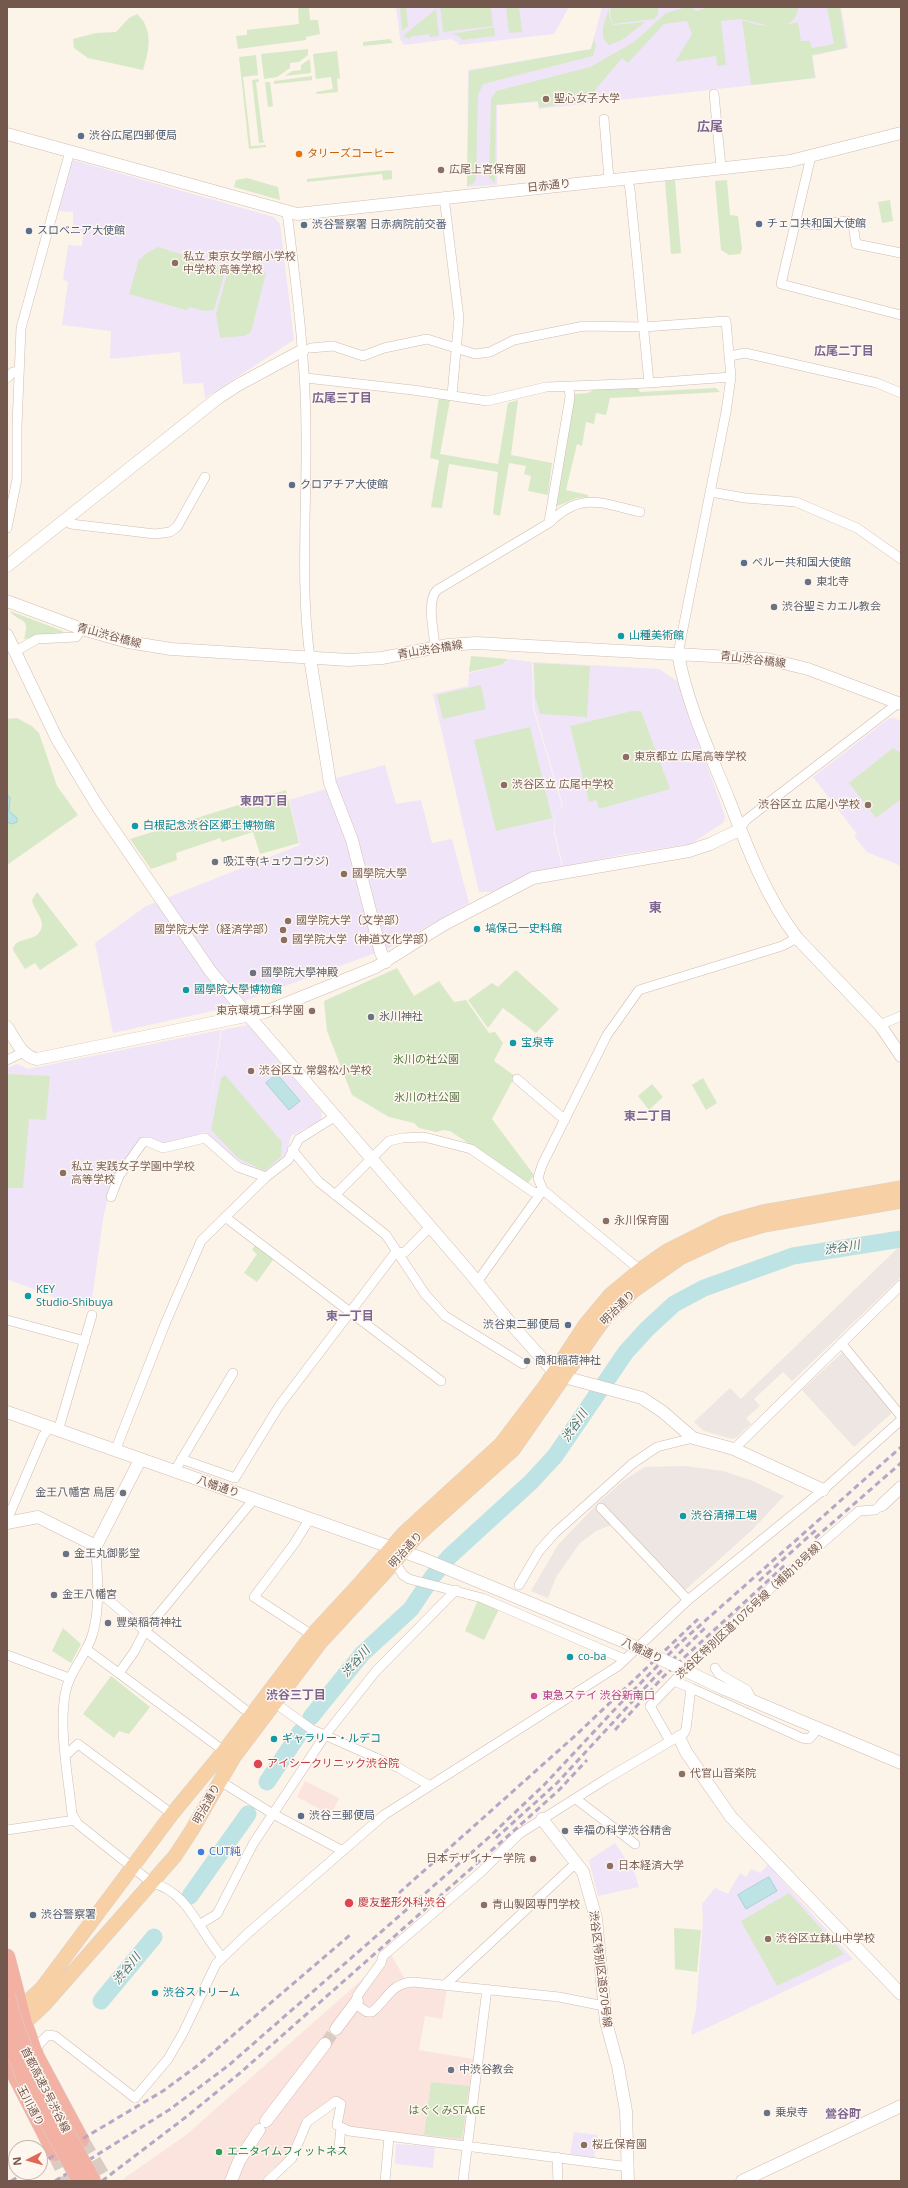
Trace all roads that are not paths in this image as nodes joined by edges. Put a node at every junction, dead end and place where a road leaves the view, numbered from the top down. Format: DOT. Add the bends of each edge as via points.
graph roads {
  1 [pos="714,94"];
  2 [pos="604,120"];
  3 [pos="901,133"];
  4 [pos="7,134"];
  5 [pos="70,151"];
  6 [pos="811,156"];
  7 [pos="722,168"];
  8 [pos="627,177"];
  9 [pos="609,179"];
  10 [pos="444,197"];
  11 [pos="287,212"];
  12 [pos="796,222"];
  13 [pos="901,253"];
  14 [pos="901,315"];
  15 [pos="644,327"];
  16 [pos="307,349"];
  17 [pos="457,349"];
  18 [pos="730,356"];
  19 [pos="18,371"];
  20 [pos="732,377"];
  21 [pos="7,378"];
  22 [pos="306,378"];
  23 [pos="649,384"];
  24 [pos="569,388"];
  25 [pos="901,393"];
  26 [pos="452,395"];
  27 [pos="204,477"];
  28 [pos="710,492"];
  29 [pos="640,512"];
  30 [pos="65,520"];
  31 [pos="549,523"];
  32 [pos="7,528"];
  33 [pos="901,559"];
  34 [pos="7,566"];
  35 [pos="7,601"];
  36 [pos="82,629"];
  37 [pos="7,635"];
  38 [pos="435,647"];
  39 [pos="16,651"];
  40 [pos="678,654"];
  41 [pos="310,658"];
  42 [pos="900,703"];
  43 [pos="739,830"];
  44 [pos="797,938"];
  45 [pos="386,962"];
  46 [pos="250,1016"];
  47 [pos="901,1016"];
  48 [pos="880,1025"];
  49 [pos="7,1027"];
  50 [pos="24,1052"];
  51 [pos="901,1056"];
  52 [pos="7,1060"];
  53 [pos="517,1079"];
  54 [pos="336,1116"];
  55 [pos="564,1120"];
  56 [pos="292,1150"];
  57 [pos="372,1158"];
  58 [pos="266,1177"];
  59 [pos="901,1188"];
  60 [pos="541,1191"];
  61 [pos="335,1195"];
  62 [pos="111,1197"];
  63 [pos="901,1200"];
  64 [pos="225,1217"];
  65 [pos="430,1227"];
  66 [pos="399,1253"];
  67 [pos="640,1270"];
  68 [pos="477,1282"];
  69 [pos="901,1285"];
  70 [pos="349,1312"];
  71 [pos="92,1315"];
  72 [pos="7,1320"];
  73 [pos="85,1341"];
  74 [pos="841,1343"];
  75 [pos="523,1364"];
  76 [pos="233,1373"];
  77 [pos="559,1375"];
  78 [pos="441,1381"];
  79 [pos="7,1412"];
  80 [pos="901,1416"];
  81 [pos="901,1420"];
  82 [pos="54,1430"];
  83 [pos="693,1438"];
  84 [pos="734,1449"];
  85 [pos="115,1451"];
  86 [pos="140,1460"];
  87 [pos="181,1460"];
  88 [pos="174,1472"];
  89 [pos="901,1486"];
  90 [pos="823,1490"];
  91 [pos="254,1499"];
  92 [pos="882,1504"];
  93 [pos="601,1508"];
  94 [pos="309,1520"];
  95 [pos="7,1521"];
  96 [pos="96,1546"];
  97 [pos="396,1554"];
  98 [pos="518,1585"];
  99 [pos="456,1590"];
  100 [pos="98,1599"];
  101 [pos="688,1600"];
  102 [pos="145,1631"];
  103 [pos="312,1635"];
  104 [pos="86,1649"];
  105 [pos="7,1655"];
  106 [pos="624,1659"];
  107 [pos="715,1668"];
  108 [pos="119,1673"];
  109 [pos="69,1678"];
  110 [pos="674,1681"];
  111 [pos="691,1688"];
  112 [pos="753,1702"];
  113 [pos="275,1703"];
  114 [pos="255,1711"];
  115 [pos="818,1729"];
  116 [pos="326,1734"];
  117 [pos="674,1739"];
  118 [pos="224,1751"];
  119 [pos="66,1755"];
  120 [pos="901,1763"];
  121 [pos="220,1781"];
  122 [pos="430,1786"];
  123 [pos="576,1799"];
  124 [pos="172,1814"];
  125 [pos="273,1814"];
  126 [pos="542,1819"];
  127 [pos="75,1820"];
  128 [pos="7,1830"];
  129 [pos="635,1844"];
  130 [pos="343,1851"];
  131 [pos="576,1863"];
  132 [pos="133,1867"];
  133 [pos="152,1883"];
  134 [pos="198,1925"];
  135 [pos="7,1957"];
  136 [pos="222,1957"];
  137 [pos="445,1985"];
  138 [pos="487,1989"];
  139 [pos="7,1994"];
  140 [pos="901,1994"];
  141 [pos="356,2003"];
  142 [pos="604,2006"];
  143 [pos="22,2016"];
  144 [pos="7,2021"];
  145 [pos="336,2029"];
  146 [pos="7,2034"];
  147 [pos="7,2038"];
  148 [pos="325,2044"];
  149 [pos="7,2048"];
  150 [pos="36,2056"];
  151 [pos="7,2059"];
  152 [pos="901,2106"];
  153 [pos="342,2128"];
  154 [pos="389,2137"];
  155 [pos="467,2146"];
  156 [pos="68,2147"];
  157 [pos="339,2147"];
  158 [pos="557,2157"];
  159 [pos="629,2167"];
  160 [pos="80,2181"];
  161 [pos="93,2181"];
  162 [pos="231,2181"];
  163 [pos="268,2181"];
  164 [pos="385,2181"];
  165 [pos="463,2181"];
  166 [pos="558,2181"];
  167 [pos="628,2181"];
  168 [pos="742,2181"];
  1 -- 7 [label="street"];
  2 -- 9 [label="street"];
  3 -- 6 [label="street, 日赤通り"];
  4 -- 5 [label="street, 日赤通り"];
  5 -- 11 [label="street, 日赤通り"];
  5 -- 19 [label="street" via="21,328"];
  6 -- 7 [label="street, 日赤通り" via="790,161"];
  6 -- 12 [label="street"];
  7 -- 8 [label="street, 日赤通り"];
  8 -- 9 [label="street, 日赤通り"];
  8 -- 15 [label="street"];
  9 -- 10 [label="street, 日赤通り"];
  10 -- 11 [label="street, 日赤通り" via="305,213"];
  10 -- 17 [label="street" via="459,318"];
  11 -- 16 [label="street"];
  12 -- 13 [label="street" via="815,225 847,221 853,225 856,244"];
  12 -- 14 [label="street" via="781,284"];
  15 -- 17 [label="street" via="584,326 514,340 490,352 475,354"];
  15 -- 18 [label="street" via="726,321"];
  15 -- 23 [label="street"];
  16 -- 17 [label="street" via="333,346 363,356 384,348 427,339"];
  16 -- 22 [label="street"];
  16 -- 30 [label="street" via="218,398"];
  17 -- 26 [label="street"];
  18 -- 20 [label="street"];
  18 -- 25 [label="street" via="745,353 877,383"];
  19 -- 21 [label="street"];
  19 -- 32 [label="street" via="17,479"];
  20 -- 23 [label="street"];
  20 -- 28 [label="street"];
  22 -- 26 [label="street"];
  22 -- 41 [label="street" via="304,522"];
  23 -- 24 [label="street"];
  24 -- 26 [label="street" via="546,387 487,401"];
  24 -- 31 [label="street" via="570,397"];
  27 -- 30 [label="street" via="177,527 170,532 155,534 71,524"];
  28 -- 33 [label="street" via="796,502 857,528"];
  28 -- 40 [label="street" via="705,506"];
  29 -- 31 [label="street" via="595,502 578,502 562,510"];
  30 -- 34 [label="street"];
  31 -- 38 [label="street" via="437,590 433,595"];
  35 -- 36 [label="street, 青山渋谷橋線"];
  36 -- 39 [label="street" via="76,637 37,639"];
  36 -- 41 [label="street, 青山渋谷橋線" via="128,642 172,649"];
  37 -- 39 [label="street"];
  38 -- 40 [label="street, 青山渋谷橋線" via="476,643"];
  38 -- 41 [label="street, 青山渋谷橋線" via="371,659"];
  39 -- 46 [label="street" via="57,740 98,807 194,948"];
  40 -- 42 [label="street, 青山渋谷橋線" via="746,657 788,663"];
  40 -- 43 [label="street" via="697,717"];
  41 -- 45 [label="street" via="330,783 352,840 381,953"];
  42 -- 43 [label="street" via="746,820"];
  43 -- 44 [label="street" via="785,922"];
  43 -- 45 [label="street" via="689,851 533,878 443,925"];
  44 -- 48 [label="street"];
  44 -- 55 [label="street" via="782,946 639,990 607,1035"];
  45 -- 46 [label="street"];
  46 -- 50 [label="street" via="41,1059 33,1058"];
  46 -- 54 [label="street"];
  47 -- 48 [label="street"];
  48 -- 51 [label="street"];
  49 -- 50 [label="street"];
  50 -- 52 [label="street"];
  53 -- 55 [label="street"];
  54 -- 56 [label="street" via="299,1139"];
  54 -- 57 [label="street"];
  55 -- 60 [label="street" via="542,1165 538,1178"];
  56 -- 58 [label="street" via="288,1160"];
  56 -- 61 [label="street" via="319,1182"];
  57 -- 60 [label="street" via="392,1139 424,1137 471,1149 533,1192"];
  57 -- 61 [label="street"];
  57 -- 65 [label="street"];
  58 -- 62 [label="street" via="238,1167 204,1138 163,1148 143,1142 119,1176"];
  58 -- 64 [label="street"];
  59 -- 67 [label="main road, 明治通り" via="736,1219 683,1242"];
  60 -- 67 [label="street"];
  60 -- 68 [label="street"];
  61 -- 66 [label="street" via="386,1235"];
  63 -- 77 [label="main road, 明治通り" via="758,1227 698,1248 664,1268 620,1304"];
  64 -- 70 [label="street"];
  64 -- 85 [label="street" via="201,1241 159,1338"];
  65 -- 66 [label="street" via="405,1252"];
  65 -- 68 [label="street"];
  66 -- 70 [label="street" via="390,1259"];
  66 -- 75 [label="street" via="425,1294 445,1316"];
  67 -- 77 [label="main road, 明治通り" via="597,1310"];
  68 -- 77 [label="street" via="512,1325"];
  69 -- 74 [label="street"];
  70 -- 78 [label="street"];
  70 -- 87 [label="street" via="279,1406 235,1478"];
  71 -- 73 [label="street"];
  72 -- 73 [label="street"];
  73 -- 82 [label="street"];
  74 -- 80 [label="street"];
  74 -- 84 [label="street"];
  76 -- 87 [label="street"];
  77 -- 83 [label="street" via="646,1400"];
  77 -- 97 [label="main road, 明治通り" via="523,1438 502,1462"];
  79 -- 82 [label="street, 八幡通り"];
  81 -- 90 [label="street"];
  82 -- 85 [label="street, 八幡通り"];
  82 -- 95 [label="street" via="43,1436"];
  83 -- 84 [label="street"];
  83 -- 98 [label="street" via="657,1447 632,1464 555,1533 539,1551"];
  84 -- 90 [label="street"];
  85 -- 86 [label="street, 八幡通り"];
  86 -- 88 [label="street, 八幡通り"];
  86 -- 96 [label="street"];
  87 -- 88 [label="street"];
  88 -- 91 [label="street, 八幡通り"];
  89 -- 92 [label="street, 渋谷区特別区道1076号線（補助18号線）"];
  90 -- 101 [label="street"];
  91 -- 94 [label="street, 八幡通り"];
  91 -- 102 [label="street"];
  92 -- 110 [label="street, 渋谷区特別区道1076号線（補助18号線）" via="875,1510 859,1511 748,1609"];
  93 -- 101 [label="street"];
  94 -- 97 [label="street, 八幡通り"];
  94 -- 103 [label="street" via="254,1597"];
  95 -- 96 [label="street" via="38,1516"];
  96 -- 100 [label="street"];
  97 -- 99 [label="street" via="403,1575 413,1580"];
  97 -- 103 [label="main road, 明治通り" via="362,1582"];
  97 -- 112 [label="street, 八幡通り, bridge" via="430,1561 448,1568 627,1644"];
  97 -- 113 [label="main road, 明治通り" via="332,1629"];
  99 -- 106 [label="street" via="482,1598"];
  99 -- 116 [label="street" via="376,1671"];
  100 -- 102 [label="street" via="104,1596"];
  100 -- 104 [label="street" via="95,1624"];
  101 -- 106 [label="street"];
  102 -- 108 [label="street"];
  102 -- 114 [label="street" via="244,1709 249,1712"];
  103 -- 114 [label="main road, 明治通り"];
  104 -- 108 [label="street"];
  104 -- 109 [label="street"];
  105 -- 109 [label="street"];
  106 -- 122 [label="street" via="602,1678"];
  107 -- 112 [label="street" via="719,1674 747,1690"];
  108 -- 118 [label="street"];
  109 -- 119 [label="street" via="64,1705"];
  110 -- 111 [label="street, 渋谷区特別区道1076号線（補助18号線）"];
  110 -- 117 [label="street" via="650,1706"];
  111 -- 115 [label="street" via="802,1738 809,1739"];
  111 -- 117 [label="street, 渋谷区特別区道1076号線（補助18号線）" via="686,1729"];
  112 -- 115 [label="street, 八幡通り"];
  113 -- 116 [label="street" via="313,1730"];
  113 -- 121 [label="main road, 明治通り" via="234,1757"];
  114 -- 118 [label="main road, 明治通り"];
  115 -- 120 [label="street, 八幡通り"];
  116 -- 122 [label="street" via="399,1768"];
  116 -- 125 [label="street"];
  117 -- 123 [label="street"];
  117 -- 140 [label="street" via="686,1752 731,1817"];
  118 -- 124 [label="main road, 明治通り"];
  119 -- 124 [label="street" via="78,1744"];
  119 -- 127 [label="street" via="72,1814"];
  121 -- 125 [label="street"];
  121 -- 133 [label="main road, 明治通り" via="192,1830"];
  122 -- 130 [label="street" via="384,1815"];
  123 -- 126 [label="street"];
  123 -- 129 [label="street"];
  124 -- 132 [label="main road, 明治通り"];
  125 -- 130 [label="street"];
  125 -- 134 [label="street" via="240,1867 217,1914"];
  126 -- 131 [label="street, 渋谷区特別区道870号線"];
  126 -- 141 [label="street" via="519,1834 481,1872 383,1956 382,1963 357,1996"];
  127 -- 128 [label="street"];
  127 -- 132 [label="street"];
  130 -- 136 [label="street"];
  131 -- 137 [label="street"];
  131 -- 142 [label="street, 渋谷区特別区道870号線" via="584,1875 597,1923"];
  132 -- 133 [label="street"];
  132 -- 143 [label="main road, 明治通り"];
  133 -- 134 [label="street" via="163,1886 177,1898 191,1911"];
  133 -- 143 [label="main road, 明治通り" via="44,2005"];
  134 -- 136 [label="street"];
  135 -- 143 [label="highway"];
  136 -- 150 [label="street" via="212,1971 168,2059 135,2098 51,2035 38,2044"];
  137 -- 138 [label="street"];
  137 -- 141 [label="street" via="404,1982 391,1990 372,2012 367,2012"];
  138 -- 142 [label="street" via="559,1997"];
  138 -- 155 [label="street"];
  139 -- 161 [label="highway, 首都高速3号渋谷線, bridge" via="33,2070"];
  141 -- 145 [label="street"];
  142 -- 159 [label="street, 渋谷区特別区道870号線" via="626,2111"];
  143 -- 144 [label="main road, 明治通り"];
  143 -- 147 [label="main road, 明治通り"];
  143 -- 150 [label="highway"];
  143 -- 156 [label="highway" via="24,2053"];
  146 -- 160 [label="highway, 首都高速3号渋谷線, bridge" via="24,2077"];
  148 -- 162 [label="street" via="262,2125 239,2160"];
  149 -- 156 [label="highway" via="18,2059"];
  150 -- 156 [label="highway"];
  151 -- 156 [label="highway, 玉川通り"];
  152 -- 168 [label="street"];
  153 -- 154 [label="street"];
  153 -- 157 [label="street"];
  153 -- 163 [label="street" via="337,2126 340,2104 336,2101 307,2122 296,2152"];
  154 -- 155 [label="street"];
  154 -- 164 [label="street"];
  155 -- 158 [label="street"];
  155 -- 165 [label="street"];
  158 -- 159 [label="street"];
  158 -- 166 [label="street"];
  159 -- 167 [label="street, 渋谷区特別区道870号線"];
}
